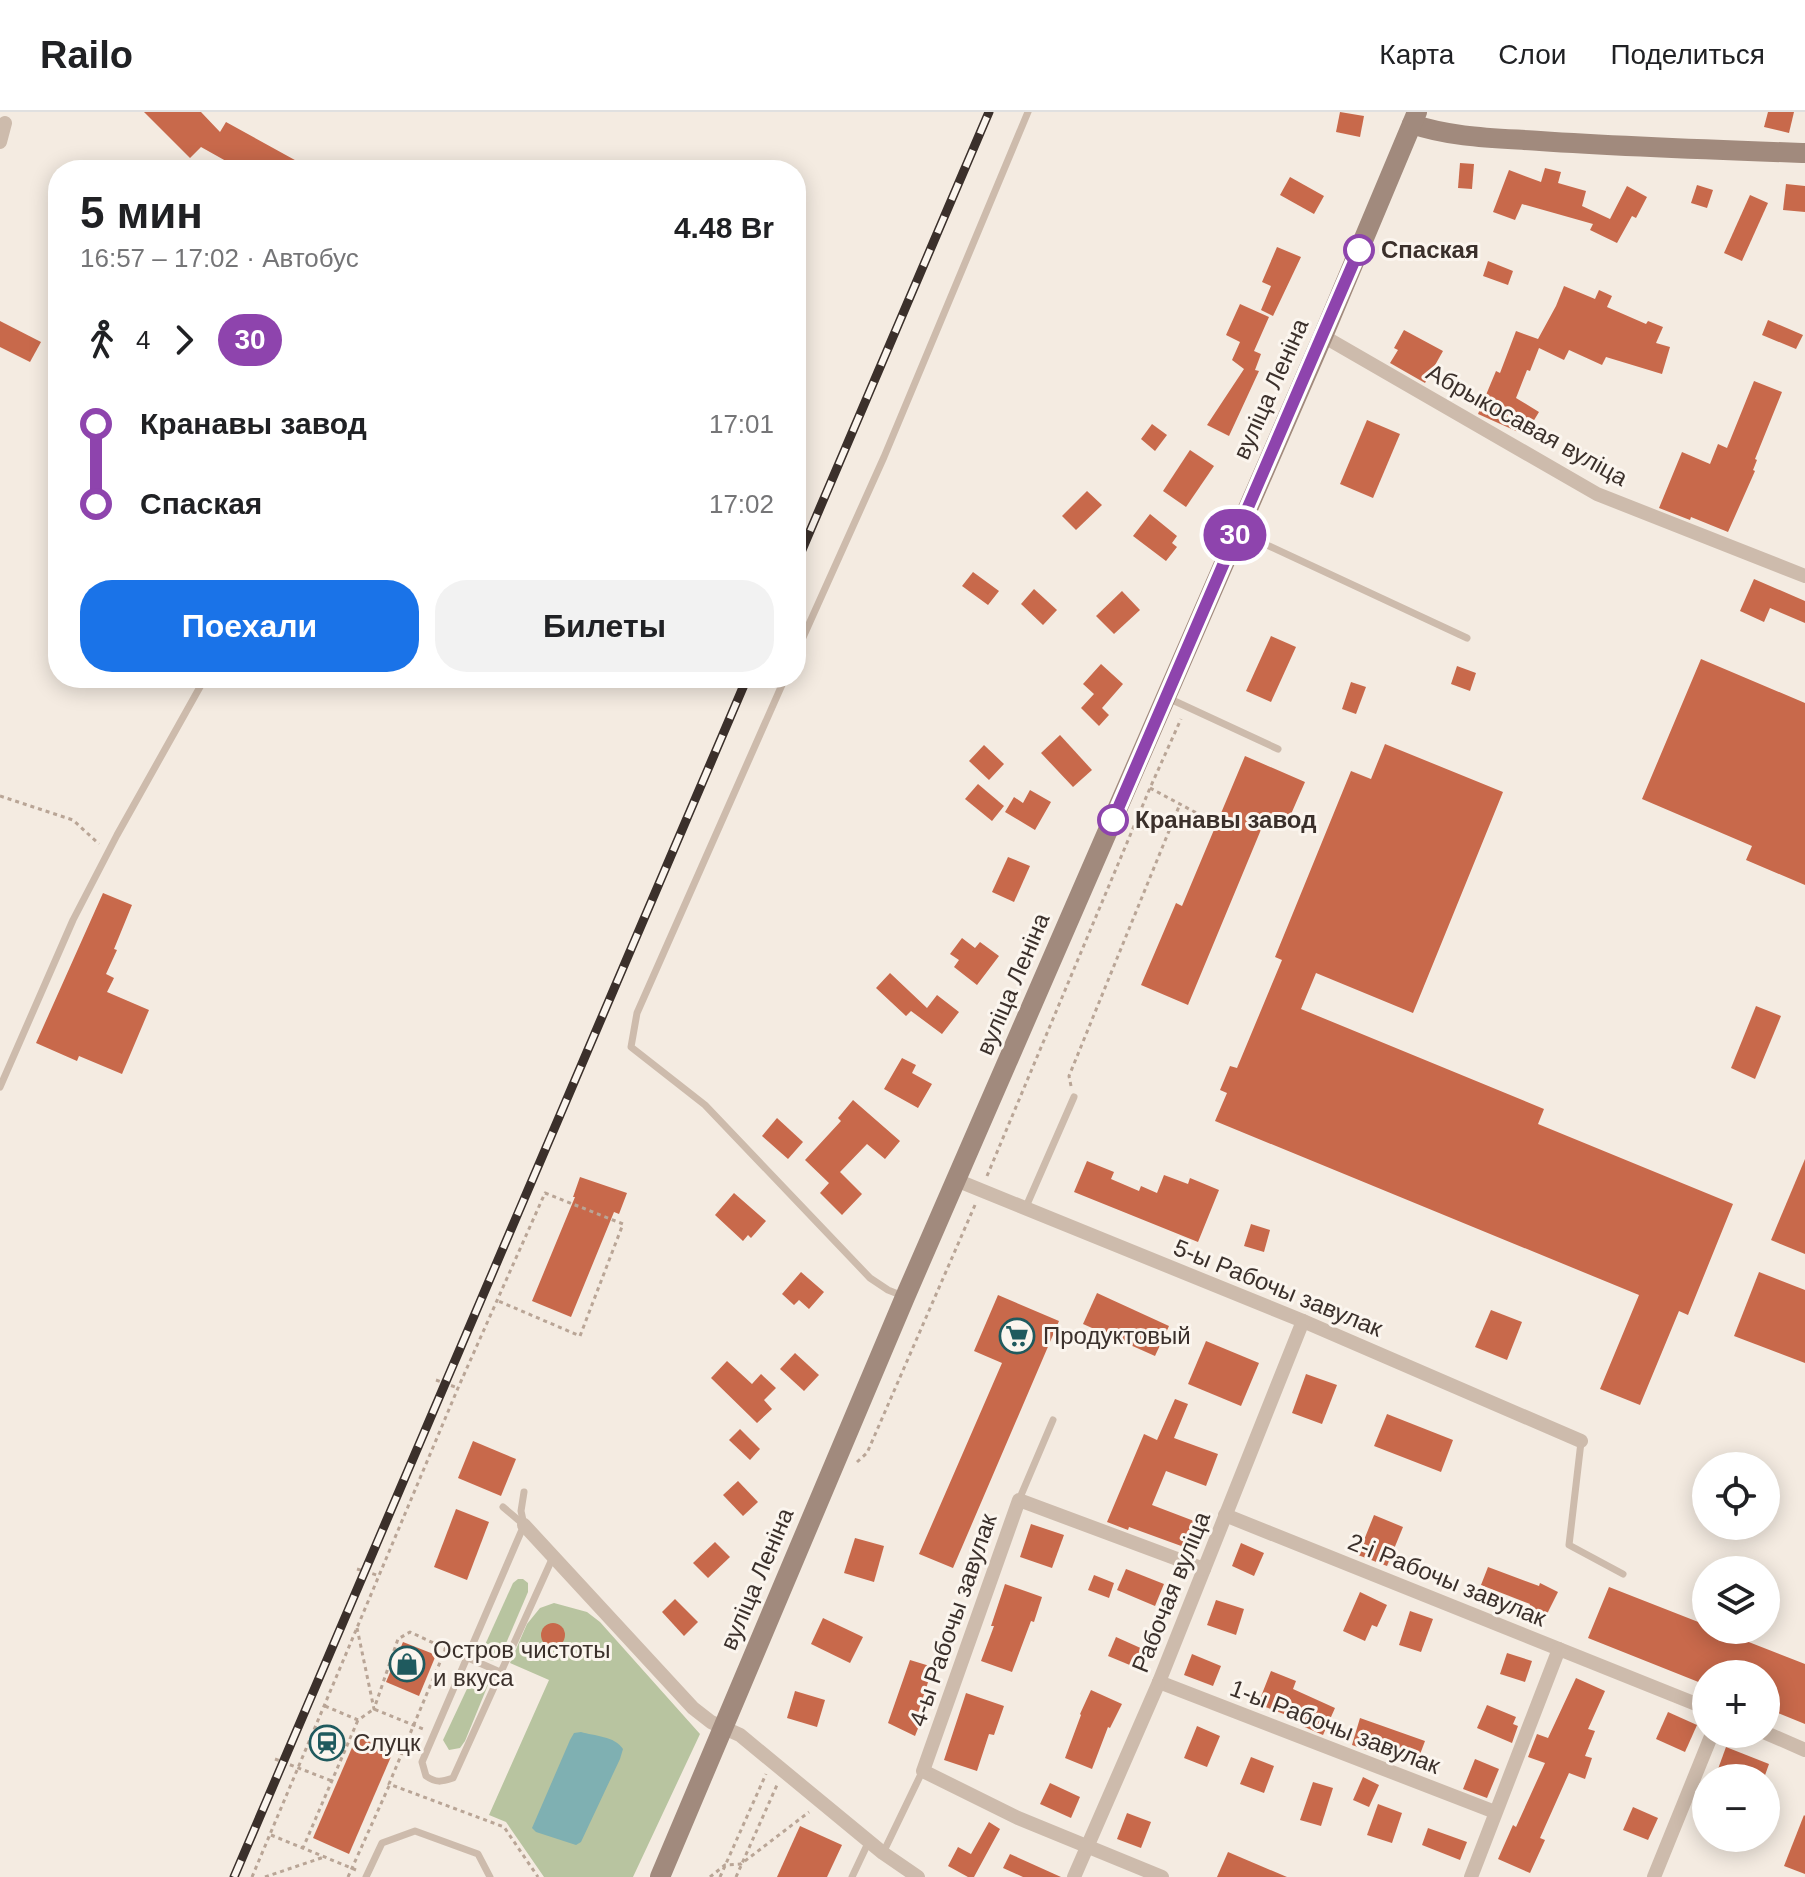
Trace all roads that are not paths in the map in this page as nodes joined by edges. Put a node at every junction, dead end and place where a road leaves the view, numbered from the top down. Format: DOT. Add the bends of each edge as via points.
graph roads {
  1 [pos="1028,112"];
  2 [pos="1415,118"];
  3 [pos="5,123"];
  4 [pos="0,142"];
  5 [pos="1805,153"];
  6 [pos="1323,336"];
  7 [pos="1237,531"];
  8 [pos="1805,576"];
  9 [pos="806,631"];
  10 [pos="1467,638"];
  11 [pos="199,688"];
  12 [pos="781,688"];
  13 [pos="1166,697"];
  14 [pos="1278,749"];
  15 [pos="0,1087"];
  16 [pos="1074,1097"];
  17 [pos="956,1180"];
  18 [pos="1025,1209"];
  19 [pos="905,1297"];
  20 [pos="1303,1321"];
  21 [pos="1053,1420"];
  22 [pos="1581,1441"];
  23 [pos="524,1492"];
  24 [pos="1019,1500"];
  25 [pos="503,1507"];
  26 [pos="1225,1515"];
  27 [pos="524,1525"];
  28 [pos="553,1557"];
  29 [pos="1204,1569"];
  30 [pos="1623,1574"];
  31 [pos="1559,1649"];
  32 [pos="466,1657"];
  33 [pos="500,1672"];
  34 [pos="1159,1682"];
  35 [pos="1692,1702"];
  36 [pos="722,1726"];
  37 [pos="1780,1739"];
  38 [pos="1706,1748"];
  39 [pos="1805,1750"];
  40 [pos="923,1771"];
  41 [pos="1495,1812"];
  42 [pos="869,1841"];
  43 [pos="1088,1846"];
  44 [pos="883,1853"];
  45 [pos="366,1875"];
  46 [pos="490,1877"];
  47 [pos="660,1877"];
  48 [pos="852,1877"];
  49 [pos="918,1877"];
  50 [pos="1074,1877"];
  51 [pos="1162,1877"];
  52 [pos="1471,1877"];
  53 [pos="1654,1877"];
  1 -- 9 [label="lane"];
  2 -- 5 [label="main road" via="1441,133 1472,136"];
  2 -- 6 [label="main road, вуліца Леніна"];
  3 -- 4 [label="street"];
  6 -- 7 [label="main road, вуліца Леніна"];
  6 -- 8 [label="street, Абрыкосавая вуліца" via="1597,494"];
  7 -- 10 [label="lane"];
  7 -- 13 [label="main road, вуліца Леніна"];
  11 -- 15 [label="lane" via="73,920"];
  12 -- 19 [label="lane" via="637,1013 631,1047 705,1105 870,1278"];
  13 -- 14 [label="lane"];
  13 -- 17 [label="main road, вуліца Леніна"];
  16 -- 18 [label="lane"];
  17 -- 18 [label="street, 5-ы Рабочы завулак"];
  17 -- 19 [label="main road, вуліца Леніна"];
  18 -- 20 [label="street, 5-ы Рабочы завулак"];
  19 -- 36 [label="main road, вуліца Леніна"];
  20 -- 22 [label="street, 5-ы Рабочы завулак"];
  20 -- 26 [label="street, Рабочая вуліца"];
  21 -- 24 [label="lane"];
  22 -- 30 [label="lane" via="1569,1545"];
  23 -- 27 [label="lane"];
  24 -- 29 [label="street, 4-ы Рабочы завулак"];
  24 -- 40 [label="street, 4-ы Рабочы завулак"];
  25 -- 27 [label="lane"];
  26 -- 29 [label="street, Рабочая вуліца"];
  26 -- 31 [label="street, 2-і Рабочы завулак"];
  27 -- 28 [label="street"];
  27 -- 32 [label="lane"];
  28 -- 33 [label="lane"];
  28 -- 36 [label="street" via="693,1708"];
  29 -- 34 [label="street, Рабочая вуліца"];
  31 -- 35 [label="street"];
  31 -- 41 [label="street, 2-і Рабочы завулак"];
  32 -- 33 [label="lane"];
  32 -- 33 [label="lane" via="422,1762 433,1781 453,1778"];
  34 -- 41 [label="street, 1-ы Рабочы завулак"];
  34 -- 43 [label="street, Рабочая вуліца"];
  36 -- 42 [label="street" via="772,1760"];
  36 -- 47 [label="main road, вуліца Леніна"];
  37 -- 39 [label="street"];
  38 -- 53 [label="street"];
  40 -- 43 [label="street"];
  40 -- 44 [label="lane"];
  41 -- 52 [label="street, 2-і Рабочы завулак"];
  42 -- 44 [label="street"];
  42 -- 48 [label="lane"];
  43 -- 50 [label="street, Рабочая вуліца"];
  43 -- 51 [label="street"];
  44 -- 49 [label="street"];
  45 -- 46 [label="lane" via="382,1843 415,1831 478,1854"];
}
